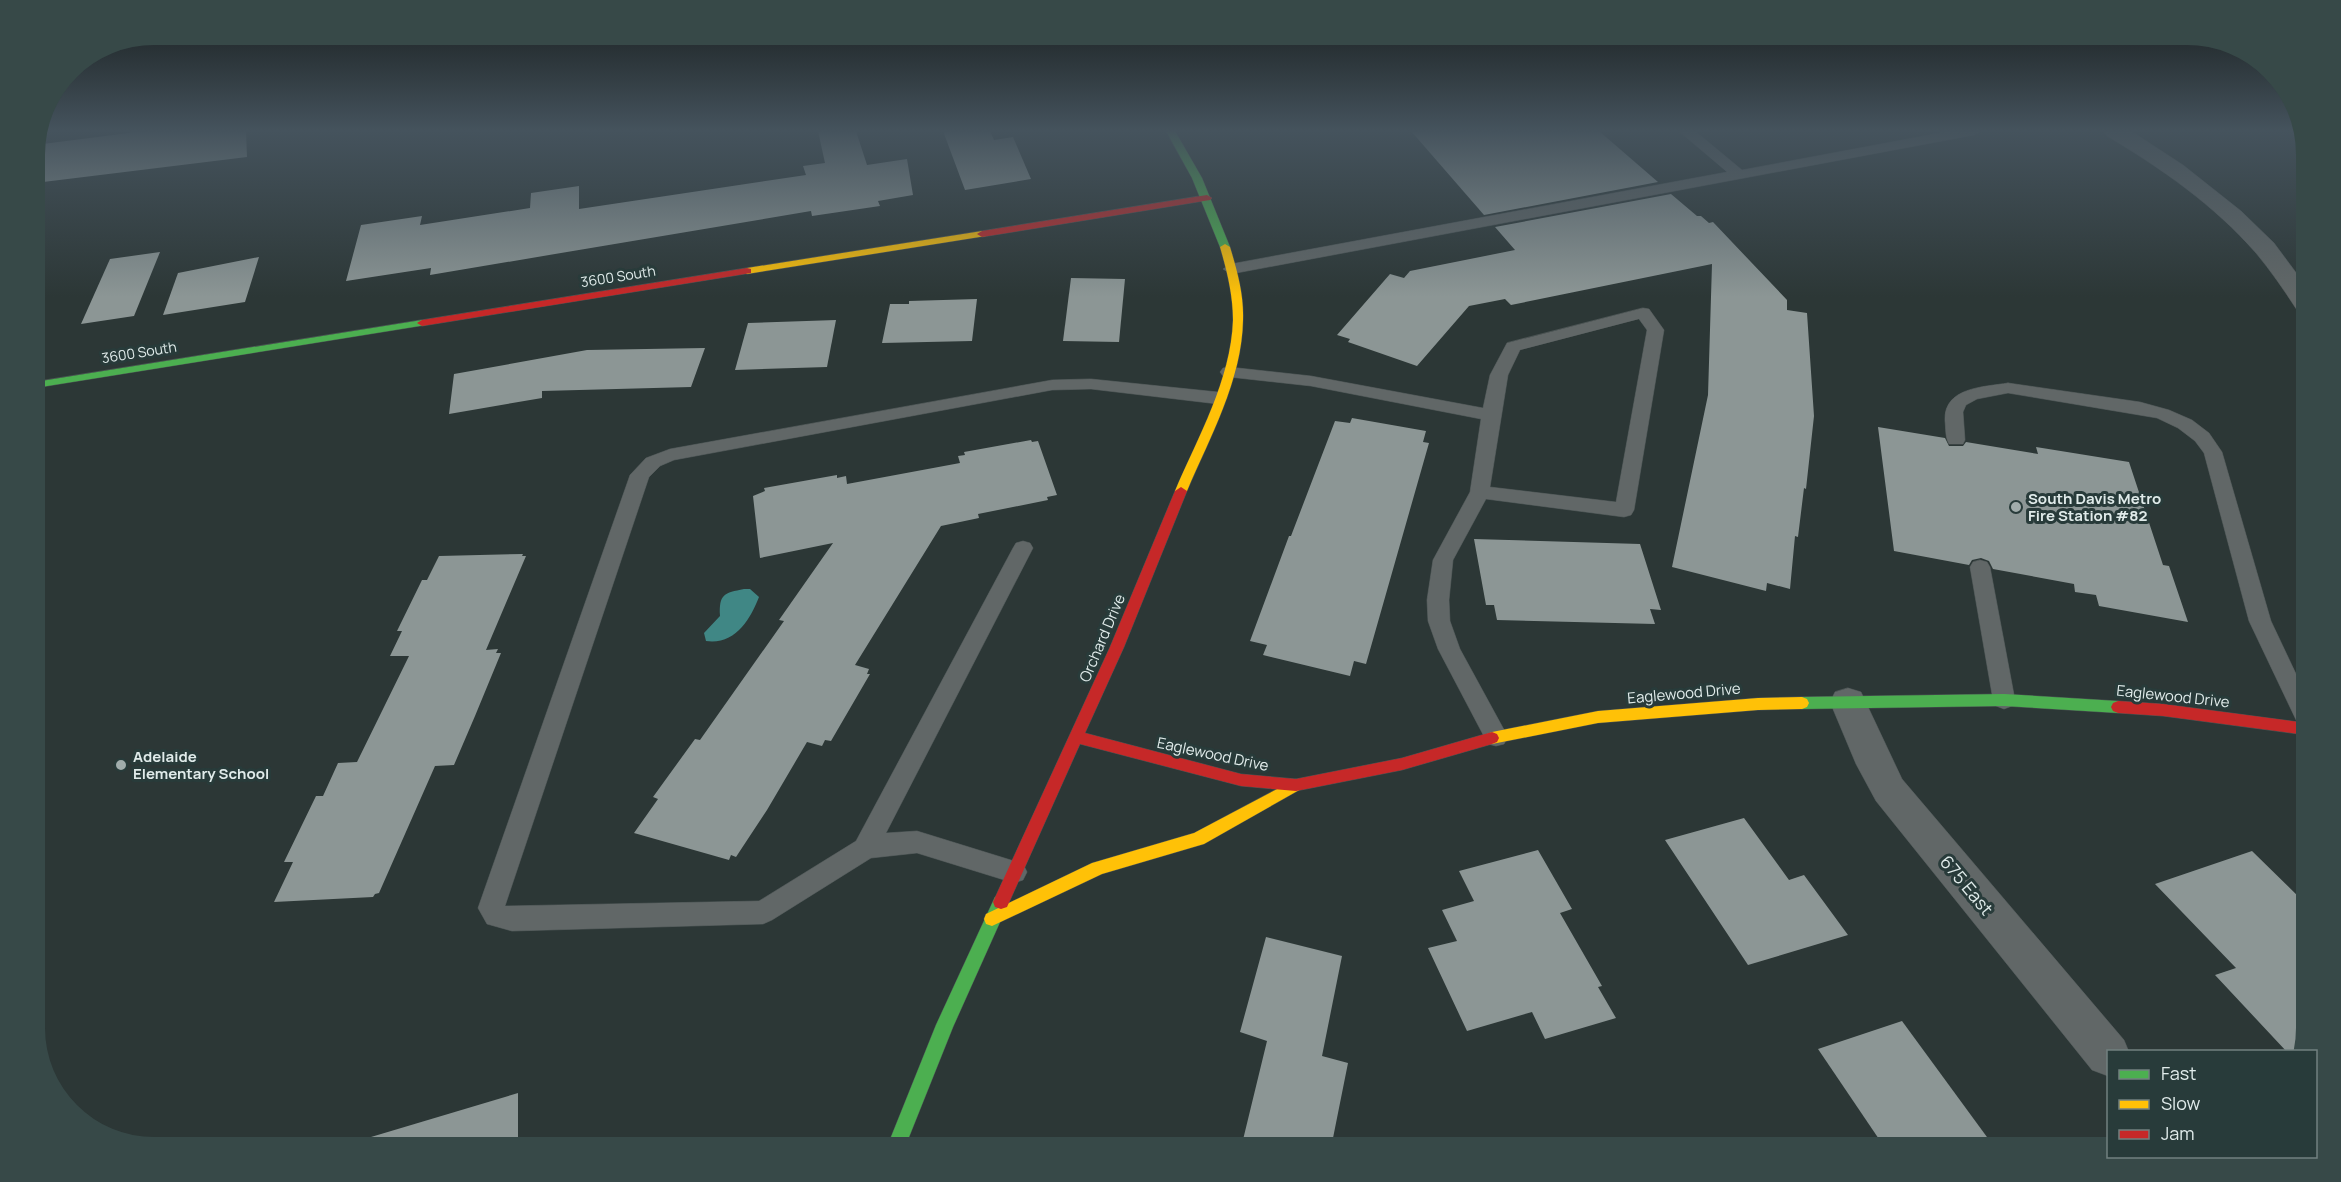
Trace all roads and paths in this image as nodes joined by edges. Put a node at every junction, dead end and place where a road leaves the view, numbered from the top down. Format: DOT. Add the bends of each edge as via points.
graph roads {
  1 [pos="1201,186"];
  2 [pos="1679,186"];
  3 [pos="2197,186"];
  4 [pos="1207,198"];
  5 [pos="1231,269"];
  6 [pos="2296,290"];
  7 [pos="1229,372"];
  8 [pos="45,383"];
  9 [pos="1218,398"];
  10 [pos="1491,415"];
  11 [pos="1956,440"];
  12 [pos="1480,492"];
  13 [pos="1023,548"];
  14 [pos="1980,567"];
  15 [pos="2296,697"];
  16 [pos="2004,700"];
  17 [pos="1848,702"];
  18 [pos="2296,728"];
  19 [pos="1496,737"];
  20 [pos="1077,738"];
  21 [pos="1296,785"];
  22 [pos="866,849"];
  23 [pos="1014,872"];
  24 [pos="992,919"];
  25 [pos="2107,1053"];
  26 [pos="900,1137"];
  1 -- 4 [label="main road, Orchard Drive"];
  2 -- 5 [label="lane"];
  3 -- 6 [label="street" via="2250,231"];
  4 -- 5 [label="main road, Orchard Drive"];
  4 -- 8 [label="main road, 3600 South"];
  5 -- 7 [label="main road, Orchard Drive" via="1237,318"];
  7 -- 9 [label="main road, Orchard Drive"];
  7 -- 10 [label="lane" via="1311,381"];
  9 -- 20 [label="main road, Orchard Drive"];
  9 -- 22 [label="lane" via="1091,384 1052,385 670,455 653,462 640,475 491,908 496,916 512,919 763,912"];
  10 -- 12 [label="lane"];
  10 -- 12 [label="lane" via="1499,375 1513,347 1643,313 1656,330 1624,510"];
  11 -- 15 [label="lane" via="1954,412 1959,402 1980,392 2008,388 2140,408 2185,424 2213,452 2260,621"];
  12 -- 19 [label="lane" via="1443,560 1437,600 1439,621 1449,649"];
  13 -- 22 [label="lane"];
  14 -- 16 [label="lane"];
  16 -- 17 [label="main road, Eaglewood Drive"];
  16 -- 18 [label="main road, Eaglewood Drive" via="2163,710"];
  17 -- 19 [label="main road, Eaglewood Drive" via="1758,704 1598,717"];
  17 -- 25 [label="street, 675 East" via="1889,790"];
  19 -- 21 [label="main road, Eaglewood Drive" via="1402,764"];
  20 -- 21 [label="main road, Eaglewood Drive" via="1241,780"];
  20 -- 23 [label="main road, Orchard Drive"];
  21 -- 24 [label="main road" via="1198,839 1098,867"];
  22 -- 23 [label="lane" via="917,842"];
  23 -- 24 [label="main road, Orchard Drive"];
  24 -- 26 [label="main road, Orchard Drive"];
}
